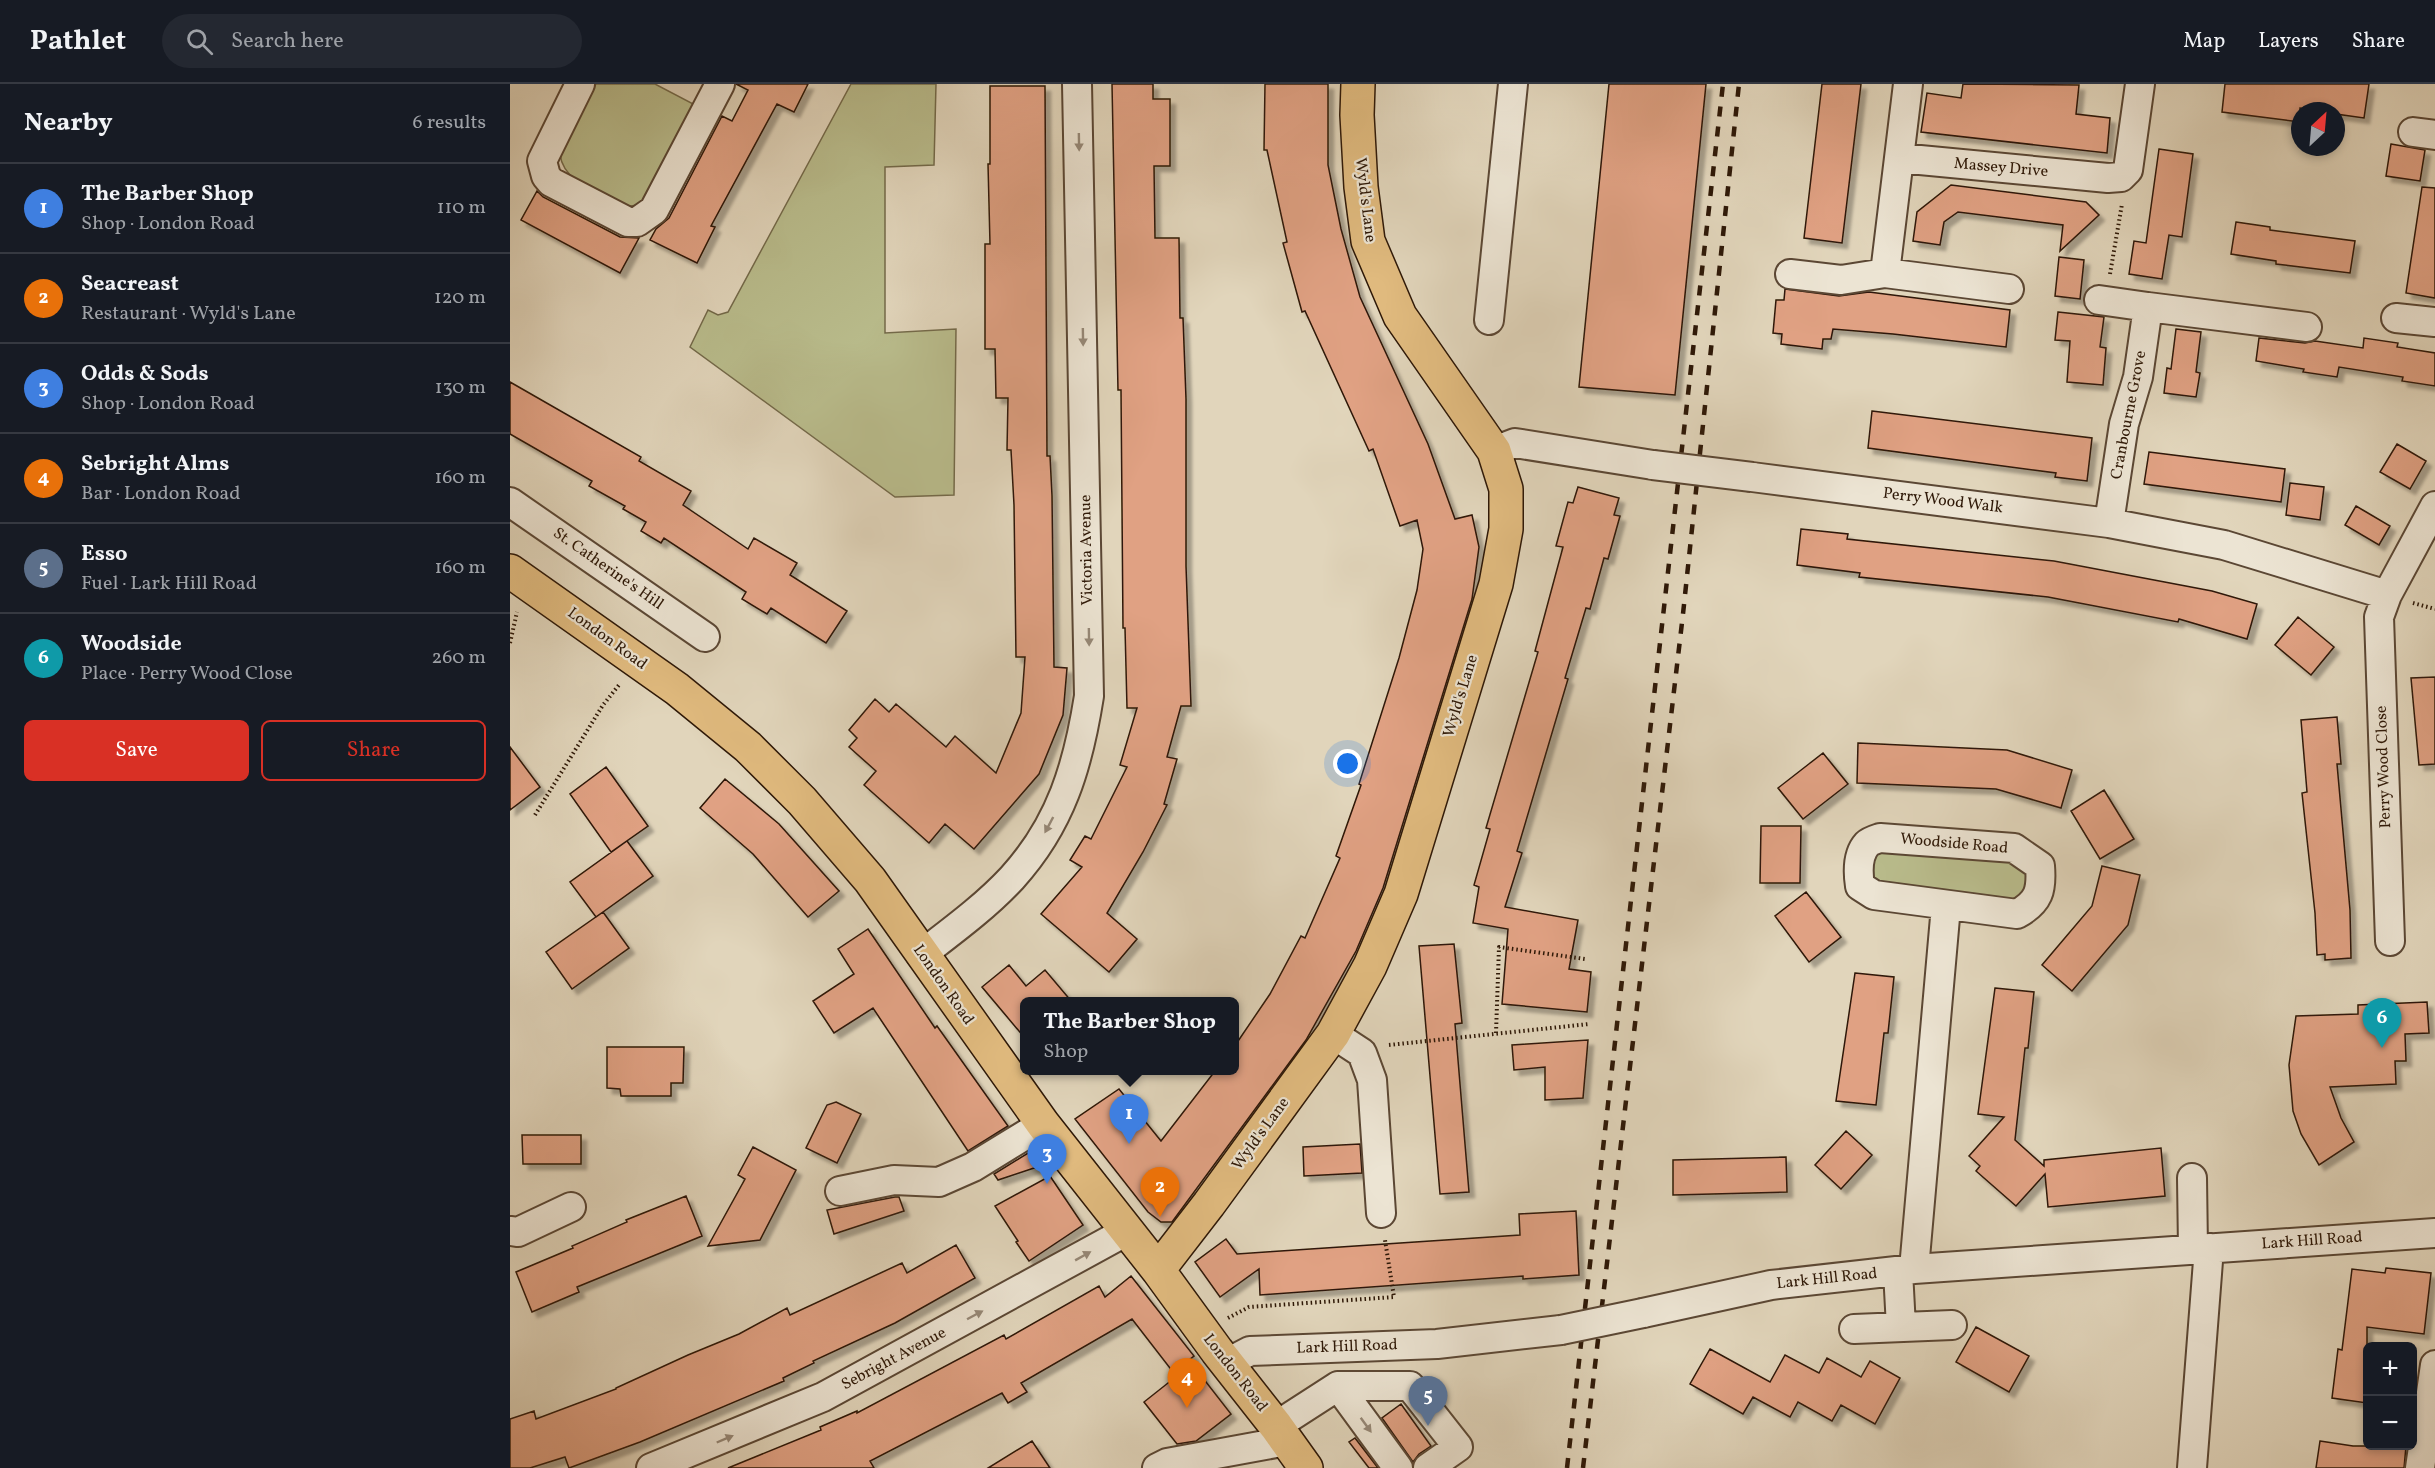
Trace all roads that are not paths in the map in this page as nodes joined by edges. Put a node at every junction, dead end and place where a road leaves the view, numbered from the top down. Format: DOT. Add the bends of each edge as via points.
graph roads {
  1 [pos="580,84"];
  2 [pos="722,84"];
  3 [pos="1077,84"];
  4 [pos="1358,84"];
  5 [pos="1513,84"];
  6 [pos="1908,84"];
  7 [pos="2140,84"];
  8 [pos="1899,158"];
  9 [pos="1884,273"];
  10 [pos="1790,274"];
  11 [pos="2009,289"];
  12 [pos="2102,301"];
  13 [pos="2148,307"];
  14 [pos="2396,318"];
  15 [pos="1489,320"];
  16 [pos="2435,322"];
  17 [pos="2307,327"];
  18 [pos="1494,451"];
  19 [pos="510,502"];
  20 [pos="2435,506"];
  21 [pos="2109,523"];
  22 [pos="510,571"];
  23 [pos="2387,595"];
  24 [pos="705,637"];
  25 [pos="1946,906"];
  26 [pos="2390,941"];
  27 [pos="921,955"];
  28 [pos="1344,1041"];
  29 [pos="1043,1124"];
  30 [pos="2192,1178"];
  31 [pos="840,1191"];
  32 [pos="571,1207"];
  33 [pos="1381,1213"];
  34 [pos="510,1231"];
  35 [pos="1127,1231"];
  36 [pos="2435,1233"];
  37 [pos="2201,1248"];
  38 [pos="1158,1270"];
  39 [pos="1906,1270"];
  40 [pos="1952,1325"];
  41 [pos="1901,1327"];
  42 [pos="1854,1329"];
  43 [pos="1227,1363"];
  44 [pos="2435,1365"];
  45 [pos="1338,1386"];
  46 [pos="1282,1434"];
  47 [pos="651,1468"];
  48 [pos="1157,1468"];
  49 [pos="1306,1468"];
  50 [pos="1398,1468"];
  51 [pos="1428,1468"];
  52 [pos="2192,1468"];
  53 [pos="2420,1468"];
  1 -- 2 [label="street" via="542,161 546,176 628,222 637,222 654,210"];
  3 -- 27 [label="street, Victoria Avenue, one-way" via="1089,696 1081,747 1058,809 1042,838 1011,878"];
  4 -- 18 [label="main road, Wyld's Lane" via="1360,187 1368,241 1400,316"];
  5 -- 15 [label="street"];
  6 -- 8 [label="street"];
  7 -- 8 [label="street, Massey Drive" via="2128,170 2121,177"];
  8 -- 9 [label="street"];
  9 -- 10 [label="street" via="1840,280"];
  9 -- 11 [label="street"];
  12 -- 13 [label="street"];
  13 -- 17 [label="street"];
  13 -- 21 [label="street, Cranbourne Grove"];
  14 -- 16 [label="street"];
  18 -- 21 [label="street, Perry Wood Walk, bridge" via="1515,443 1653,465"];
  18 -- 28 [label="main road, Wyld's Lane" via="1506,489 1506,529 1496,584 1401,894"];
  19 -- 24 [label="street, St. Catherine's Hill"];
  20 -- 23 [label="street, Perry Wood Close"];
  21 -- 23 [label="street, Perry Wood Walk" via="2224,545"];
  22 -- 27 [label="main road, London Road" via="677,689 748,747 802,801 870,880"];
  23 -- 26 [label="street, Perry Wood Close" via="2379,617"];
  25 -- 25 [label="street, Woodside Road" via="1874,895 1860,886 1858,872 1867,844 1880,838 2014,848 2040,866 2037,897 2030,907 2017,914"];
  25 -- 39 [label="street"];
  27 -- 29 [label="main road, London Road"];
  28 -- 33 [label="street" via="1362,1053 1372,1080"];
  28 -- 38 [label="main road, Wyld's Lane"];
  29 -- 31 [label="street" via="973,1167 939,1182 894,1180"];
  29 -- 35 [label="main road, London Road"];
  30 -- 37 [label="street"];
  32 -- 34 [label="street" via="518,1232"];
  35 -- 38 [label="main road, London Road"];
  47 -- 35 [label="street, Sebright Avenue, one-way" via="824,1397"];
  36 -- 37 [label="street, Lark Hill Road"];
  37 -- 39 [label="street, Lark Hill Road"];
  37 -- 52 [label="street"];
  38 -- 43 [label="main road, London Road"];
  39 -- 41 [label="street"];
  39 -- 43 [label="street, Lark Hill Road, bridge" via="1771,1285 1561,1329 1437,1344 1250,1351"];
  40 -- 41 [label="street"];
  41 -- 42 [label="street"];
  43 -- 46 [label="main road, London Road"];
  44 -- 53 [label="street"];
  45 -- 46 [label="street"];
  45 -- 50 [label="street, one-way"];
  45 -- 51 [label="street" via="1410,1386 1458,1447"];
  46 -- 48 [label="street"];
  46 -- 49 [label="main road, London Road"];
}
